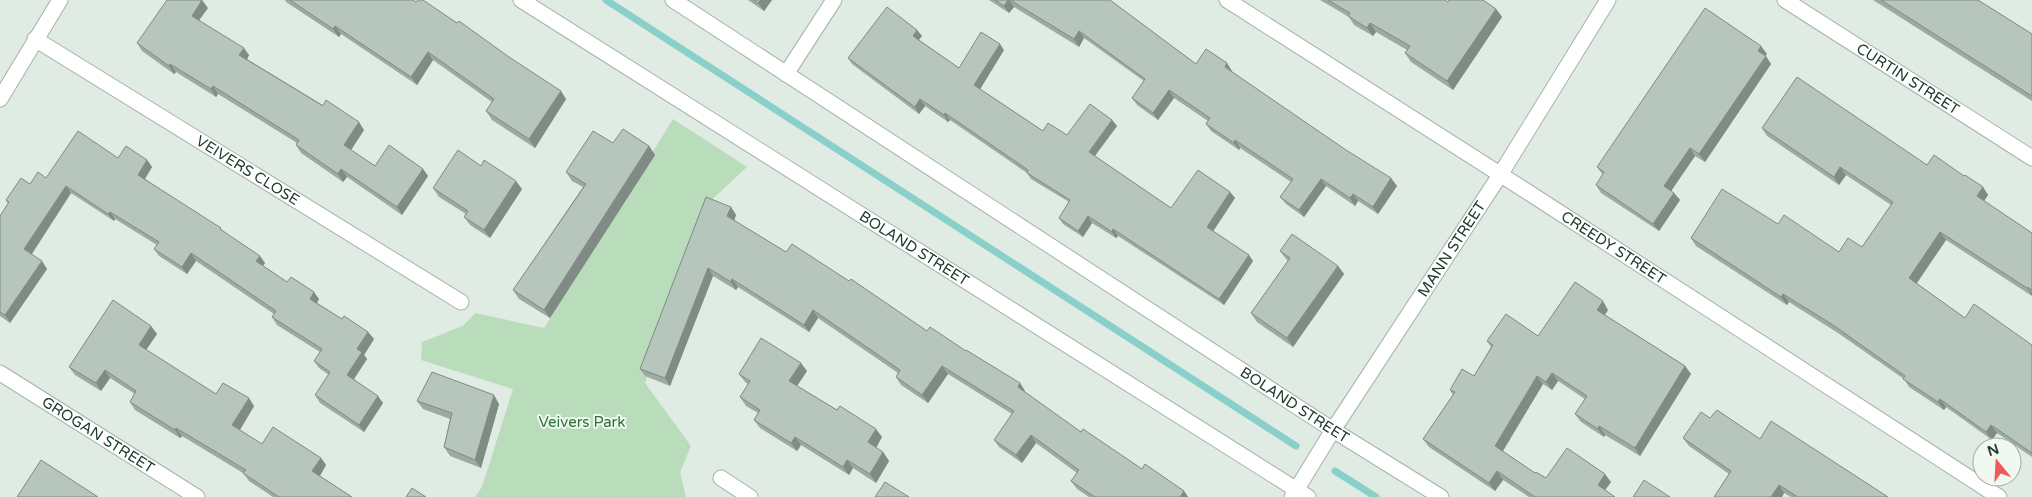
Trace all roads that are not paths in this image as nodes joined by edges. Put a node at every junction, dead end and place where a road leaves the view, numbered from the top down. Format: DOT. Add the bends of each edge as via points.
graph roads {
  1 [pos="60,0"];
  2 [pos="521,0"];
  3 [pos="673,0"];
  4 [pos="834,0"];
  5 [pos="1227,0"];
  6 [pos="1608,0"];
  7 [pos="1785,0"];
  8 [pos="35,39"];
  9 [pos="786,74"];
  10 [pos="0,99"];
  11 [pos="2032,158"];
  12 [pos="1500,174"];
  13 [pos="461,302"];
  14 [pos="0,374"];
  15 [pos="1333,430"];
  16 [pos="720,478"];
  17 [pos="1299,495"];
  18 [pos="197,497"];
  19 [pos="750,497"];
  20 [pos="1441,497"];
  21 [pos="1999,497"];
  1 -- 8 [label="street"];
  2 -- 17 [label="street, BOLAND STREET"];
  3 -- 9 [label="street, BOLAND STREET"];
  4 -- 9 [label="street"];
  5 -- 12 [label="street, CREEDY STREET"];
  6 -- 12 [label="street, MANN STREET"];
  7 -- 11 [label="street, CURTIN STREET"];
  8 -- 10 [label="street"];
  8 -- 13 [label="street, VEIVERS CLOSE"];
  9 -- 15 [label="street, BOLAND STREET"];
  12 -- 15 [label="street, MANN STREET"];
  12 -- 21 [label="street, CREEDY STREET"];
  14 -- 18 [label="street, GROGAN STREET"];
  15 -- 17 [label="street, MANN STREET"];
  15 -- 20 [label="street, BOLAND STREET"];
  16 -- 19 [label="street"];
}
